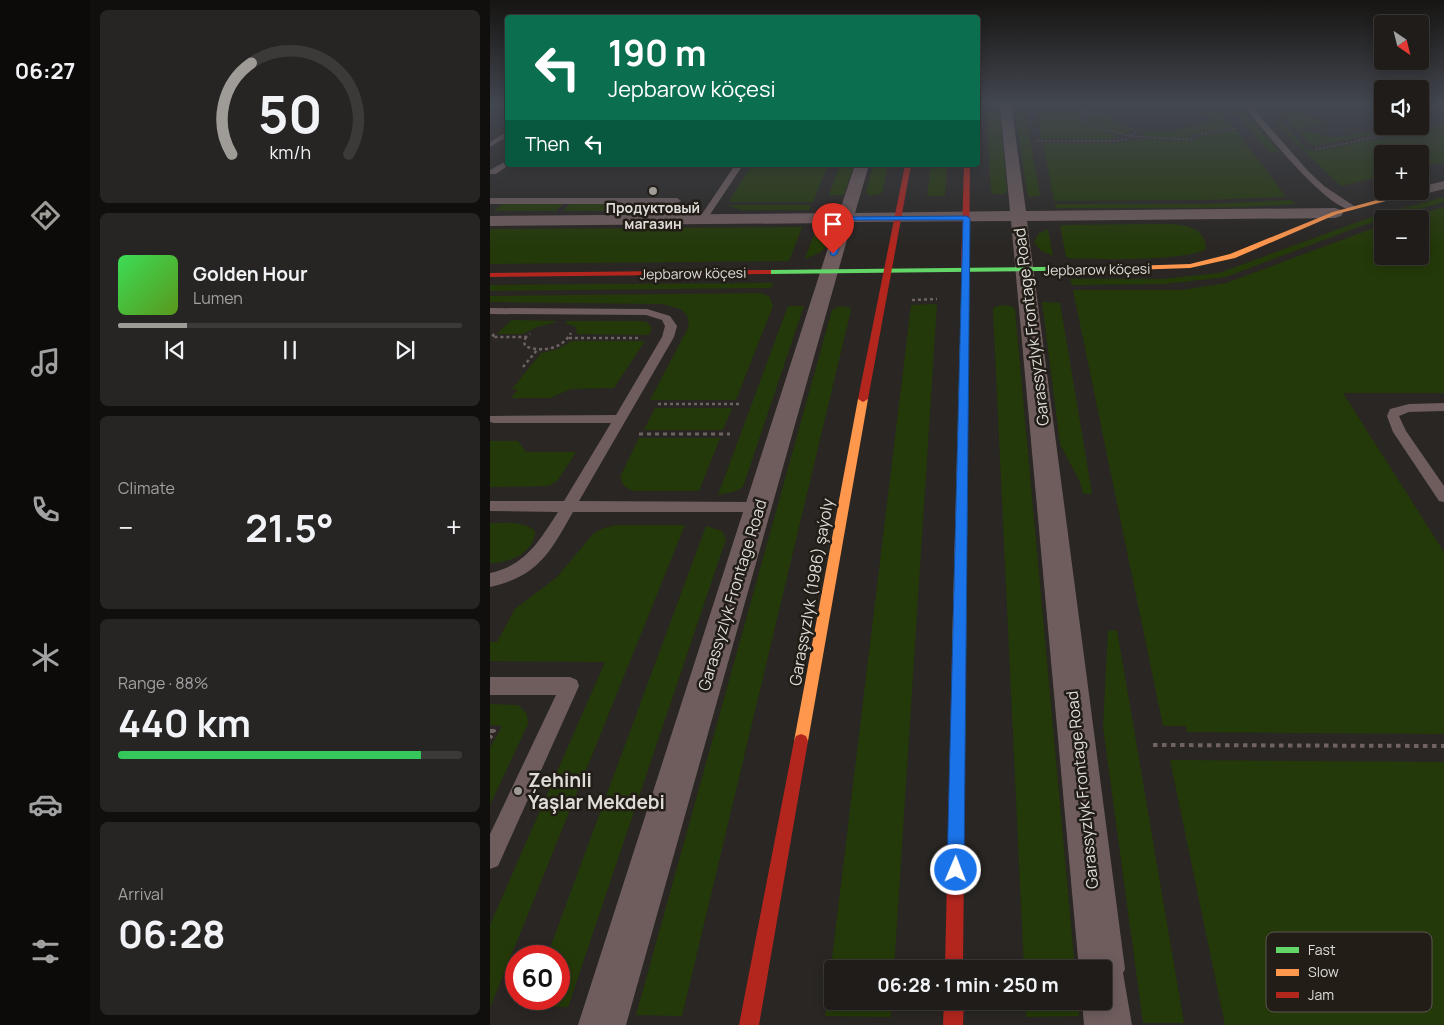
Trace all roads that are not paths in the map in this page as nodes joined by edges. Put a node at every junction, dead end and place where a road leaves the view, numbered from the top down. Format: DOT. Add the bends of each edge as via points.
graph roads {
  1 [pos="1011,152"];
  2 [pos="1287,152"];
  3 [pos="505,164"];
  4 [pos="738,167"];
  5 [pos="861,167"];
  6 [pos="908,167"];
  7 [pos="967,167"];
  8 [pos="491,173"];
  9 [pos="1444,185"];
  10 [pos="1429,189"];
  11 [pos="1383,200"];
  12 [pos="490,201"];
  13 [pos="677,201"];
  14 [pos="1351,208"];
  15 [pos="1335,213"];
  16 [pos="1018,217"];
  17 [pos="846,218"];
  18 [pos="898,218"];
  19 [pos="966,218"];
  20 [pos="702,220"];
  21 [pos="490,222"];
  22 [pos="966,270"];
  23 [pos="1026,270"];
  24 [pos="827,271"];
  25 [pos="887,271"];
  26 [pos="490,275"];
  27 [pos="490,311"];
  28 [pos="1444,407"];
  29 [pos="494,419"];
  30 [pos="620,420"];
  31 [pos="1444,498"];
  32 [pos="490,506"];
  33 [pos="569,506"];
  34 [pos="758,508"];
  35 [pos="490,580"];
  36 [pos="490,686"];
  37 [pos="490,858"];
  38 [pos="954,960"];
  39 [pos="1101,960"];
  40 [pos="954,1010"];
  41 [pos="1106,1010"];
  42 [pos="602,1025"];
  43 [pos="749,1025"];
  44 [pos="953,1025"];
  45 [pos="1108,1025"];
  1 -- 16 [label="street, Garassyzlyk Frontage Road"];
  2 -- 14 [label="lane" via="1321,188"];
  3 -- 8 [label="lane"];
  4 -- 20 [label="lane"];
  5 -- 17 [label="street, Garassyzlyk Frontage Road"];
  6 -- 18 [label="main road, Garaşsyzlyk (1986) şaýoly"];
  7 -- 19 [label="main road"];
  9 -- 10 [label="street, Jepbarow köçesi"];
  11 -- 14 [label="main road, Jepbarow köçesi"];
  12 -- 13 [label="lane"];
  14 -- 15 [label="main road, Jepbarow köçesi"];
  15 -- 16 [label="street, Jepbarow köçesi"];
  15 -- 23 [label="main road, Jepbarow köçesi" via="1232,256 1190,266"];
  16 -- 19 [label="street, Jepbarow köçesi"];
  16 -- 23 [label="street, Garassyzlyk Frontage Road"];
  17 -- 18 [label="street, Jepbarow köçesi"];
  17 -- 20 [label="street, Jepbarow köçesi"];
  17 -- 24 [label="street, Garassyzlyk Frontage Road"];
  18 -- 19 [label="street, Jepbarow köçesi"];
  18 -- 25 [label="main road, Garaşsyzlyk (1986) şaýoly"];
  19 -- 22 [label="main road"];
  20 -- 21 [label="street, Jepbarow köçesi"];
  22 -- 23 [label="main road, Jepbarow köçesi"];
  22 -- 25 [label="main road, Jepbarow köçesi"];
  22 -- 38 [label="main road"];
  23 -- 39 [label="street, Garassyzlyk Frontage Road"];
  24 -- 25 [label="main road, Jepbarow köçesi"];
  24 -- 26 [label="main road, Jepbarow köçesi"];
  24 -- 34 [label="street, Garassyzlyk Frontage Road"];
  25 -- 43 [label="main road, Garaşsyzlyk (1986) şaýoly"];
  27 -- 30 [label="lane" via="638,312 655,313 666,318 671,326 668,337"];
  28 -- 31 [label="lane" via="1409,408 1395,412 1393,416 1400,432"];
  29 -- 30 [label="lane"];
  30 -- 33 [label="lane"];
  32 -- 33 [label="lane"];
  33 -- 34 [label="lane"];
  33 -- 35 [label="lane" via="533,560 518,571"];
  34 -- 42 [label="street, Garassyzlyk Frontage Road"];
  36 -- 37 [label="lane" via="570,686"];
  40 -- 44 [label="main road"];
  41 -- 45 [label="street"];
}
